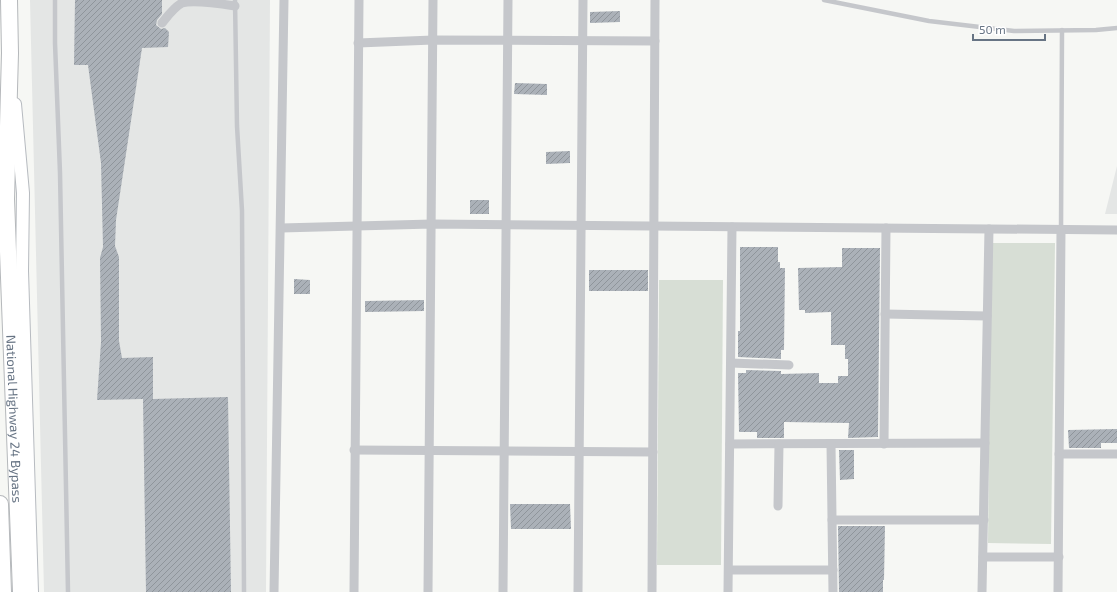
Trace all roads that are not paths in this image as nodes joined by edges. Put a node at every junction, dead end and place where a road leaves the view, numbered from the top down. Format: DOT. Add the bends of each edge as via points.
graph roads {
  1 [pos="8,0"];
  2 [pos="55,0"];
  3 [pos="284,0"];
  4 [pos="359,0"];
  5 [pos="434,0"];
  6 [pos="508,0"];
  7 [pos="582,0"];
  8 [pos="655,0"];
  9 [pos="824,0"];
  10 [pos="235,3"];
  11 [pos="162,23"];
  12 [pos="1117,28"];
  13 [pos="1062,30"];
  14 [pos="433,40"];
  15 [pos="507,40"];
  16 [pos="582,41"];
  17 [pos="655,41"];
  18 [pos="358,43"];
  19 [pos="10,53"];
  20 [pos="432,224"];
  21 [pos="356,225"];
  22 [pos="506,225"];
  23 [pos="581,226"];
  24 [pos="654,226"];
  25 [pos="732,227"];
  26 [pos="281,228"];
  27 [pos="886,228"];
  28 [pos="989,229"];
  29 [pos="1061,230"];
  30 [pos="1117,230"];
  31 [pos="886,314"];
  32 [pos="987,316"];
  33 [pos="731,363"];
  34 [pos="789,365"];
  35 [pos="985,443"];
  36 [pos="730,444"];
  37 [pos="779,444"];
  38 [pos="832,444"];
  39 [pos="884,444"];
  40 [pos="354,450"];
  41 [pos="430,450"];
  42 [pos="504,451"];
  43 [pos="579,451"];
  44 [pos="653,452"];
  45 [pos="1059,454"];
  46 [pos="1117,454"];
  47 [pos="778,506"];
  48 [pos="0,512"];
  49 [pos="832,520"];
  50 [pos="984,520"];
  51 [pos="983,557"];
  52 [pos="1059,557"];
  53 [pos="728,570"];
  54 [pos="833,570"];
  55 [pos="3,592"];
  56 [pos="21,592"];
  57 [pos="32,592"];
  58 [pos="68,592"];
  59 [pos="244,592"];
  60 [pos="274,592"];
  61 [pos="354,592"];
  62 [pos="428,592"];
  63 [pos="503,592"];
  64 [pos="578,592"];
  65 [pos="652,592"];
  66 [pos="728,592"];
  67 [pos="833,592"];
  68 [pos="982,592"];
  69 [pos="1058,592"];
  1 -- 19 [label="highway, National Highway 24 Bypass"];
  2 -- 58 [label="lane"];
  3 -- 26 [label="street"];
  4 -- 18 [label="street"];
  5 -- 14 [label="street"];
  6 -- 15 [label="street"];
  7 -- 16 [label="street"];
  8 -- 17 [label="street"];
  9 -- 13 [label="lane" via="929,21 1014,31"];
  10 -- 11 [label="street" via="182,3"];
  10 -- 59 [label="lane" via="242,212"];
  12 -- 13 [label="lane"];
  13 -- 29 [label="lane"];
  14 -- 15 [label="street"];
  14 -- 18 [label="street"];
  14 -- 20 [label="street"];
  15 -- 16 [label="street"];
  15 -- 22 [label="street"];
  16 -- 17 [label="street"];
  16 -- 23 [label="street"];
  17 -- 24 [label="street"];
  18 -- 21 [label="street"];
  19 -- 56 [label="highway, National Highway 24 Bypass" via="6,199"];
  19 -- 57 [label="street" via="23,193 22,271"];
  20 -- 21 [label="street"];
  20 -- 22 [label="street"];
  20 -- 41 [label="street"];
  21 -- 26 [label="street"];
  21 -- 40 [label="street"];
  22 -- 23 [label="street"];
  22 -- 42 [label="street"];
  23 -- 24 [label="street"];
  23 -- 43 [label="street"];
  24 -- 25 [label="street"];
  24 -- 44 [label="street"];
  25 -- 27 [label="street"];
  25 -- 33 [label="street"];
  26 -- 60 [label="street"];
  27 -- 28 [label="street"];
  27 -- 31 [label="street"];
  28 -- 29 [label="street"];
  28 -- 32 [label="street"];
  29 -- 30 [label="street"];
  29 -- 45 [label="street"];
  31 -- 32 [label="street"];
  31 -- 39 [label="street"];
  32 -- 35 [label="street"];
  33 -- 34 [label="street"];
  33 -- 36 [label="street"];
  35 -- 39 [label="street"];
  35 -- 50 [label="street"];
  36 -- 37 [label="street"];
  36 -- 53 [label="street"];
  37 -- 38 [label="street"];
  37 -- 47 [label="street"];
  38 -- 39 [label="street"];
  38 -- 49 [label="street"];
  40 -- 41 [label="street"];
  40 -- 61 [label="street"];
  41 -- 42 [label="street"];
  41 -- 62 [label="street"];
  42 -- 43 [label="street"];
  42 -- 63 [label="street"];
  43 -- 44 [label="street"];
  43 -- 64 [label="street"];
  44 -- 65 [label="street"];
  45 -- 46 [label="street"];
  45 -- 52 [label="street"];
  48 -- 55 [label="highway"];
  49 -- 50 [label="street"];
  49 -- 54 [label="street"];
  50 -- 51 [label="street"];
  51 -- 52 [label="street"];
  51 -- 68 [label="street"];
  52 -- 69 [label="street"];
  53 -- 54 [label="street"];
  53 -- 66 [label="street"];
  54 -- 67 [label="street"];
}
